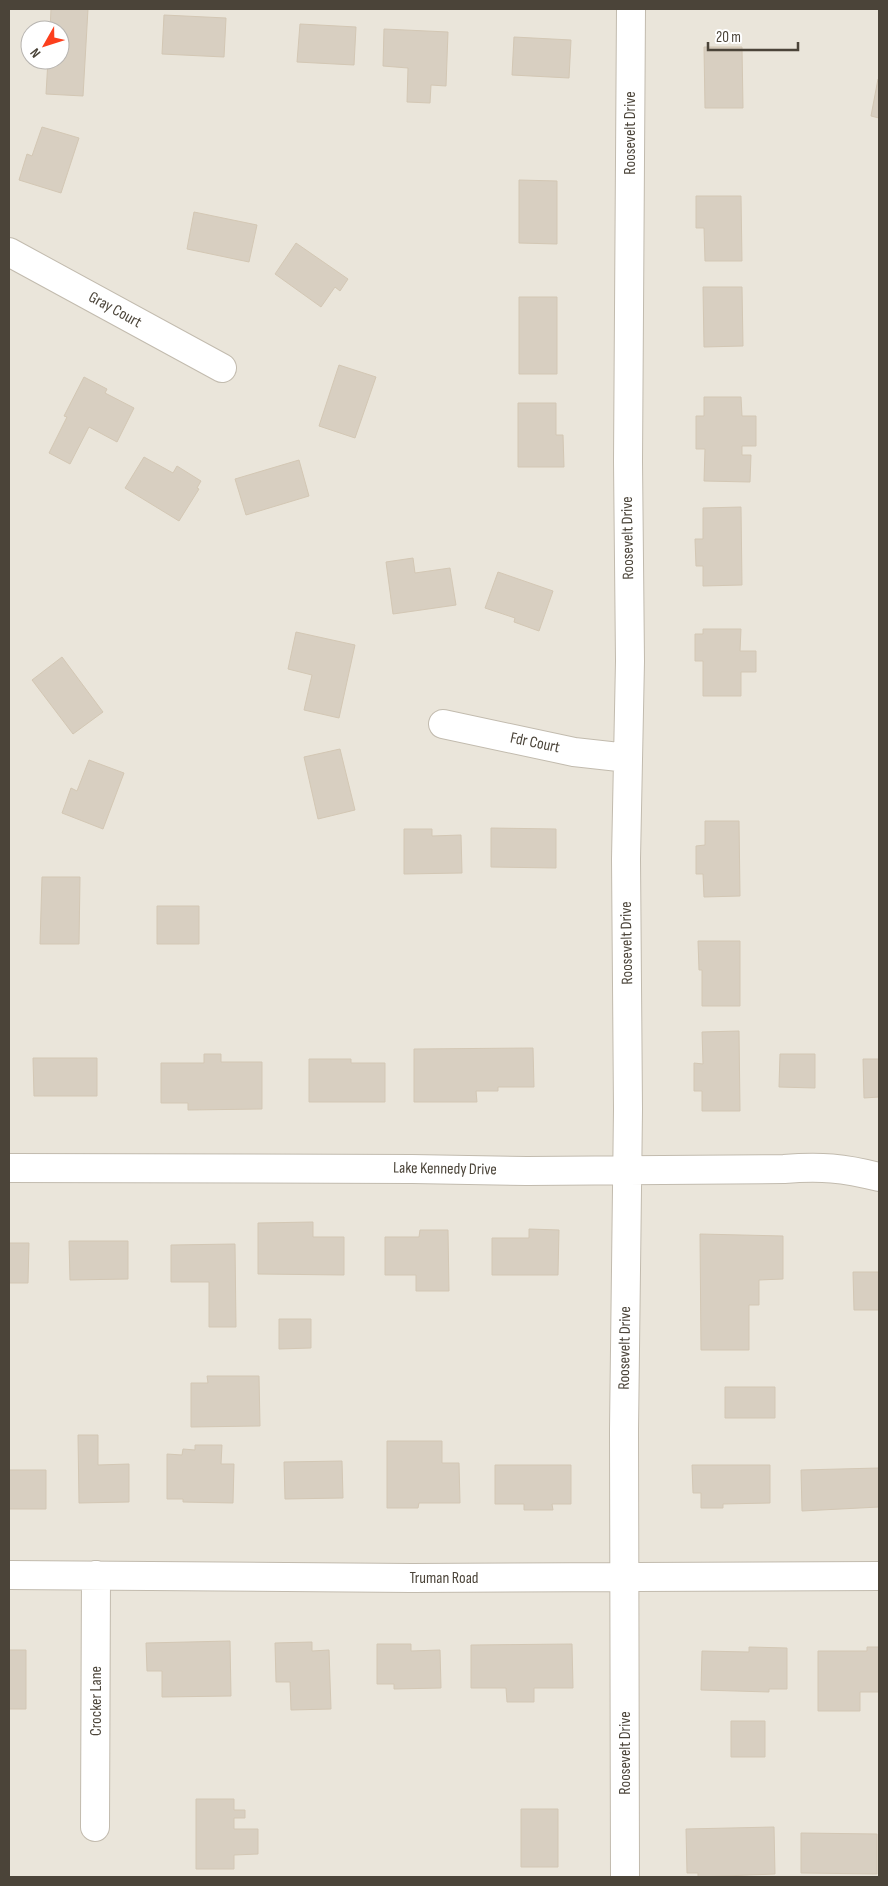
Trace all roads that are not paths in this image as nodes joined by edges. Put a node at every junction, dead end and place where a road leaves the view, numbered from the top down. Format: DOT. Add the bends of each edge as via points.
graph roads {
  1 [pos="632,9"];
  2 [pos="9,252"];
  3 [pos="222,368"];
  4 [pos="443,724"];
  5 [pos="628,758"];
  6 [pos="9,1168"];
  7 [pos="627,1169"];
  8 [pos="879,1177"];
  9 [pos="9,1575"];
  10 [pos="96,1575"];
  11 [pos="879,1576"];
  12 [pos="624,1577"];
  13 [pos="95,1827"];
  14 [pos="625,1877"];
  1 -- 5 [label="street, Roosevelt Drive"];
  2 -- 3 [label="street, Gray Court"];
  4 -- 5 [label="street, Fdr Court" via="574,752"];
  5 -- 7 [label="street, Roosevelt Drive"];
  6 -- 7 [label="street, Lake Kennedy Drive"];
  7 -- 8 [label="street, Lake Kennedy Drive" via="815,1167 846,1169"];
  7 -- 12 [label="street, Roosevelt Drive"];
  9 -- 10 [label="street, Truman Road"];
  10 -- 12 [label="street, Truman Road"];
  10 -- 13 [label="street, Crocker Lane"];
  11 -- 12 [label="street, Truman Road"];
  12 -- 14 [label="street, Roosevelt Drive"];
}
